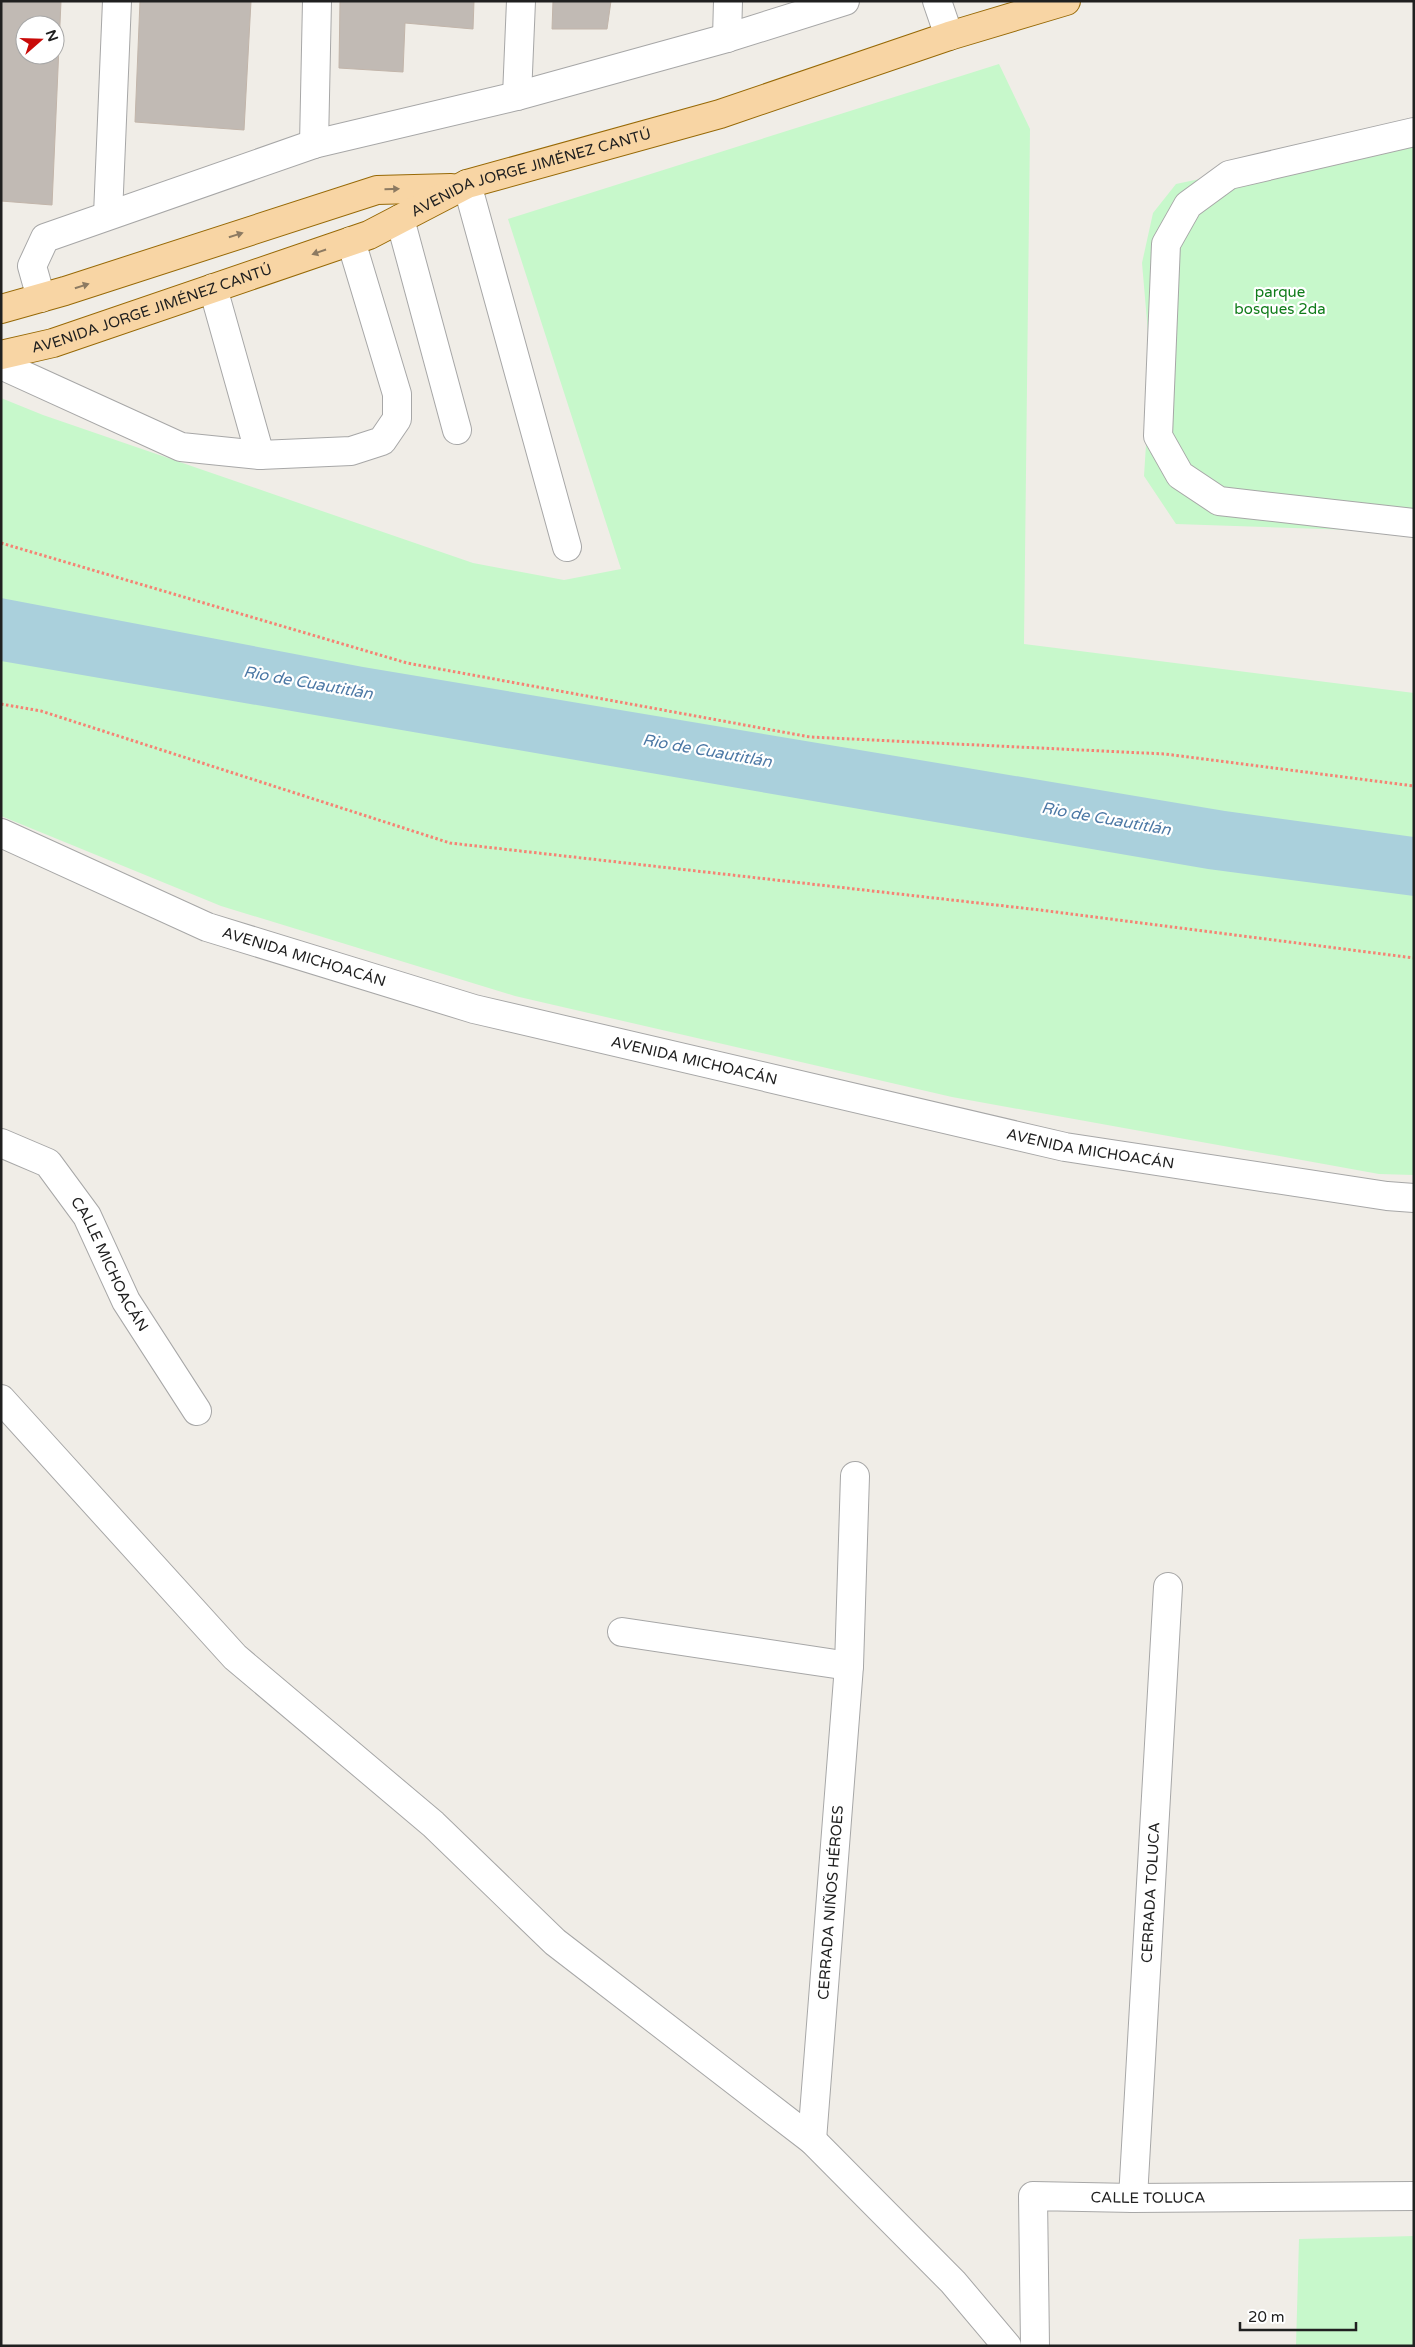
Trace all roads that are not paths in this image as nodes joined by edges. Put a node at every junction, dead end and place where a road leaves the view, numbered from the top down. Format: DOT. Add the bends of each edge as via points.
graph roads {
  1 [pos="117,1"];
  2 [pos="317,1"];
  3 [pos="521,1"];
  4 [pos="728,1"];
  5 [pos="845,1"];
  6 [pos="937,1"];
  7 [pos="1066,1"];
  8 [pos="950,36"];
  9 [pos="727,38"];
  10 [pos="517,96"];
  11 [pos="1414,132"];
  12 [pos="314,144"];
  13 [pos="463,186"];
  14 [pos="108,215"];
  15 [pos="400,219"];
  16 [pos="351,241"];
  17 [pos="213,288"];
  18 [pos="41,298"];
  19 [pos="1,309"];
  20 [pos="1,356"];
  21 [pos="1,366"];
  22 [pos="457,430"];
  23 [pos="260,455"];
  24 [pos="1414,523"];
  25 [pos="567,547"];
  26 [pos="1,833"];
  27 [pos="1,1143"];
  28 [pos="1414,1198"];
  29 [pos="1,1399"];
  30 [pos="197,1411"];
  31 [pos="855,1476"];
  32 [pos="1168,1588"];
  33 [pos="622,1632"];
  34 [pos="849,1666"];
  35 [pos="812,2140"];
  36 [pos="1414,2196"];
  37 [pos="1133,2198"];
  38 [pos="1007,2346"];
  39 [pos="1035,2346"];
  1 -- 14 [label="street"];
  2 -- 12 [label="street"];
  3 -- 10 [label="street"];
  4 -- 9 [label="street"];
  5 -- 9 [label="street"];
  6 -- 8 [label="street"];
  7 -- 8 [label="main road, AVENIDA JORGE JIMÉNEZ CANTÚ"];
  8 -- 13 [label="main road, AVENIDA JORGE JIMÉNEZ CANTÚ" via="720,114"];
  9 -- 10 [label="street"];
  10 -- 12 [label="street"];
  11 -- 24 [label="street" via="1229,175 1188,205 1166,244 1158,436 1180,476 1219,501"];
  12 -- 14 [label="street"];
  13 -- 15 [label="main road, AVENIDA JORGE JIMÉNEZ CANTÚ"];
  18 -- 13 [label="main road, one-way" via="377,190"];
  13 -- 25 [label="street"];
  14 -- 18 [label="street" via="45,238 32,266"];
  15 -- 16 [label="main road, AVENIDA JORGE JIMÉNEZ CANTÚ"];
  15 -- 22 [label="street"];
  16 -- 17 [label="main road, AVENIDA JORGE JIMÉNEZ CANTÚ, one-way"];
  16 -- 23 [label="street" via="397,394 397,419 382,441 351,451"];
  17 -- 20 [label="main road, AVENIDA JORGE JIMÉNEZ CANTÚ" via="53,343"];
  17 -- 23 [label="street"];
  18 -- 19 [label="main road"];
  21 -- 23 [label="street" via="181,447"];
  26 -- 28 [label="street, AVENIDA MICHOACÁN" via="207,927 474,1009 1065,1147"];
  27 -- 30 [label="street, CALLE MICHOACÁN" via="48,1163 88,1216 126,1301"];
  29 -- 35 [label="street" via="235,1657 433,1824 555,1942"];
  31 -- 34 [label="street, CERRADA NIÑOS HÉROES"];
  32 -- 37 [label="street, CERRADA TOLUCA"];
  33 -- 34 [label="street"];
  34 -- 35 [label="street, CERRADA NIÑOS HÉROES"];
  35 -- 38 [label="street" via="953,2282"];
  36 -- 37 [label="street, CALLE TOLUCA"];
  37 -- 39 [label="street, CALLE TOLUCA" via="1033,2196"];
}
